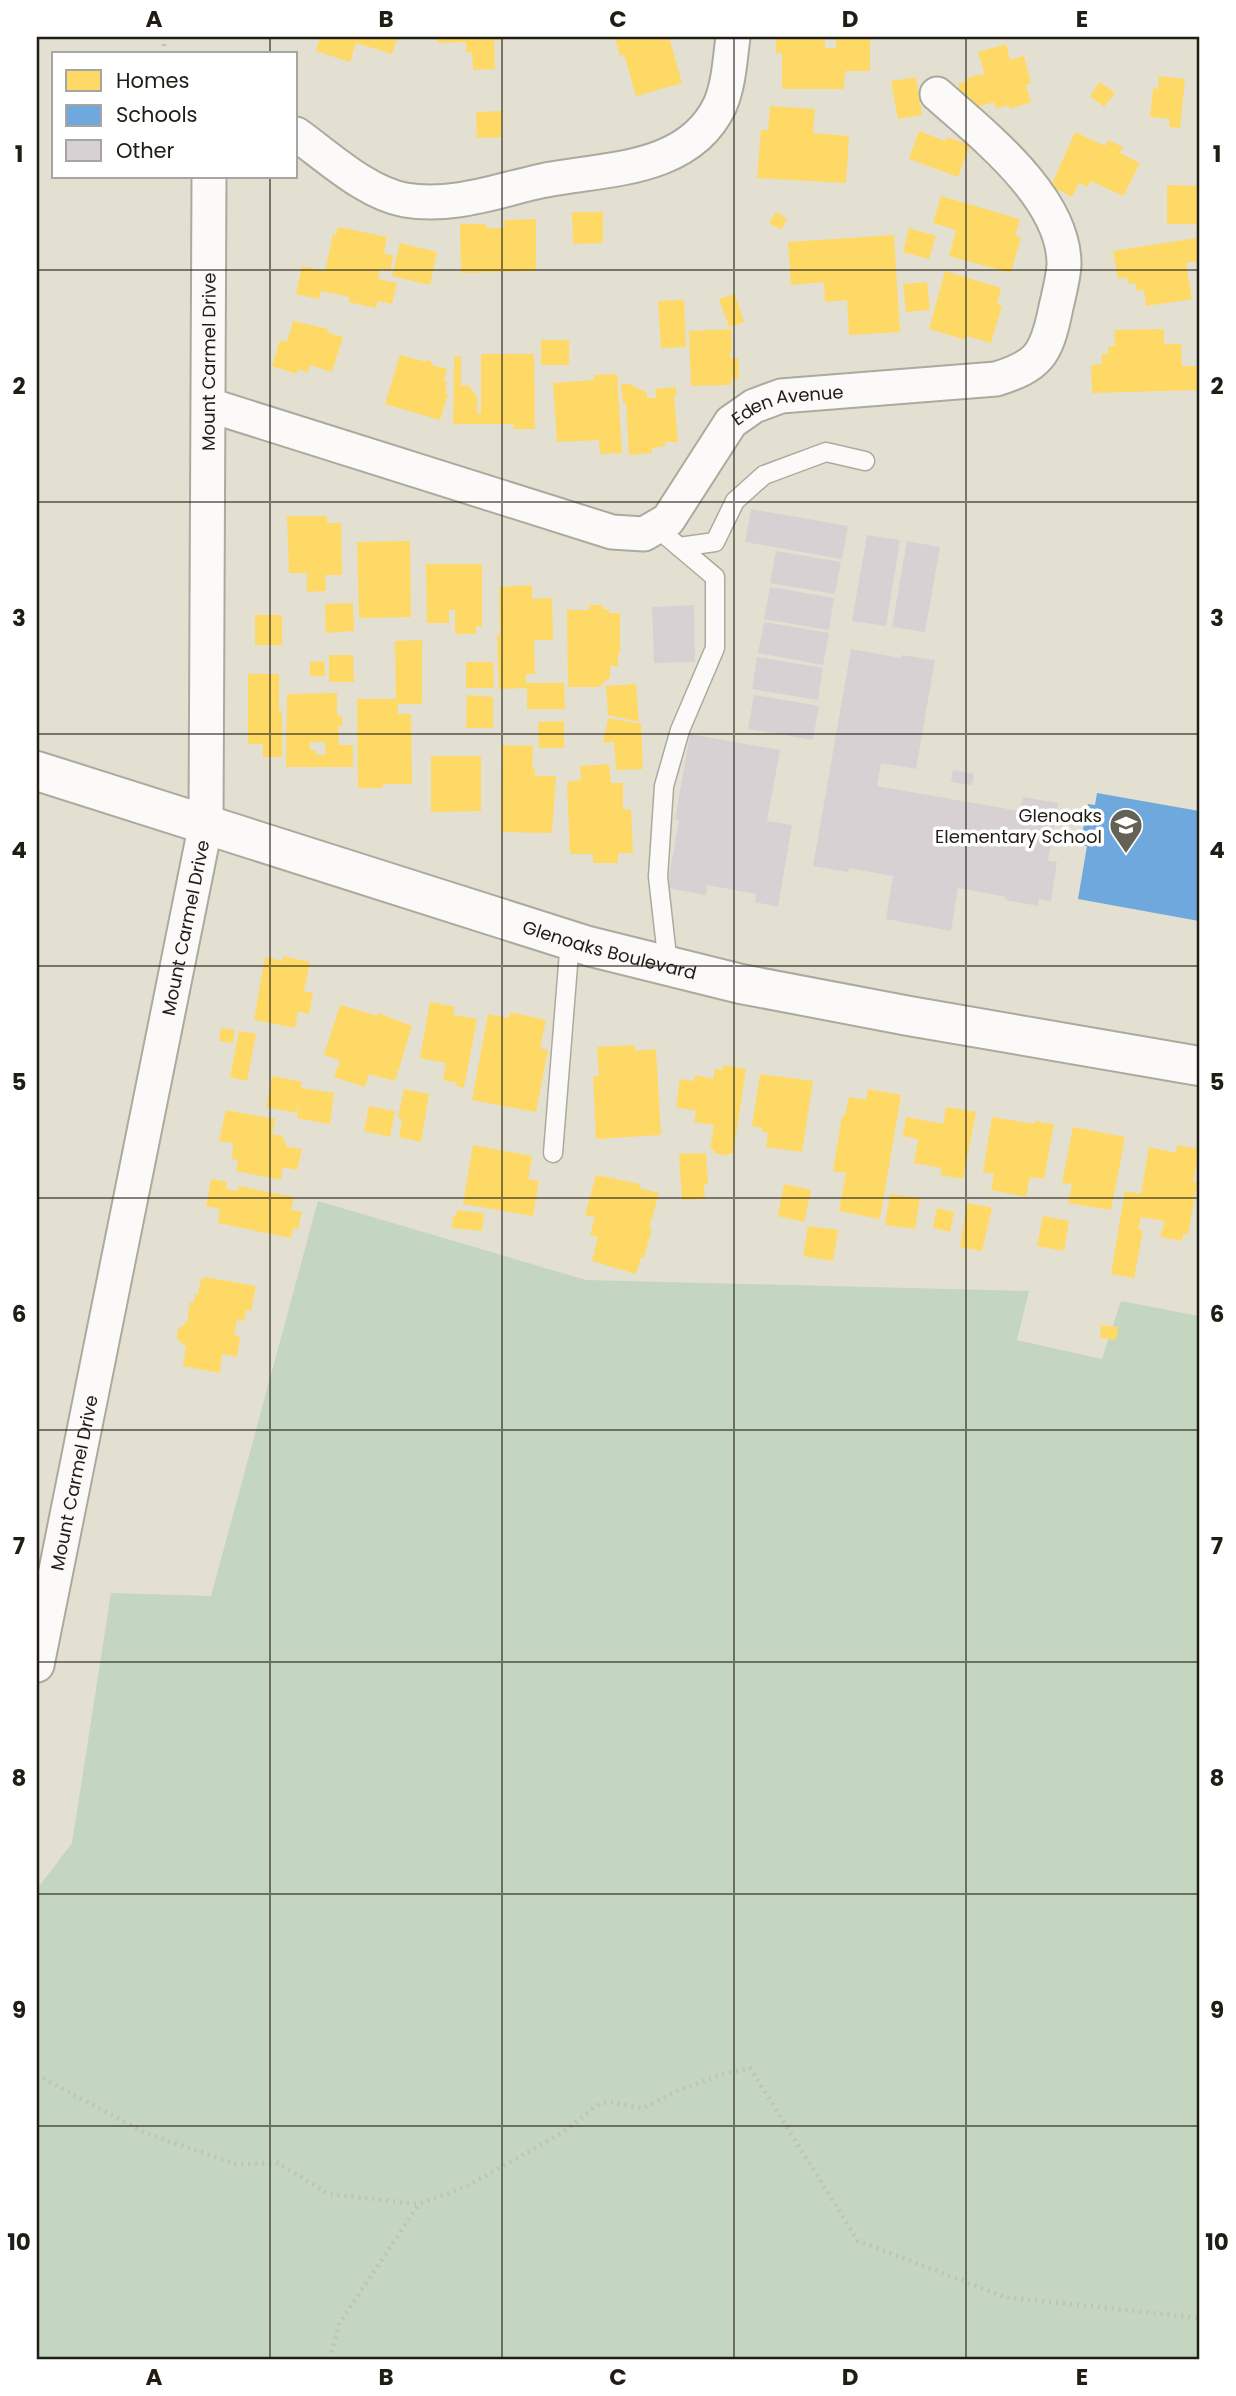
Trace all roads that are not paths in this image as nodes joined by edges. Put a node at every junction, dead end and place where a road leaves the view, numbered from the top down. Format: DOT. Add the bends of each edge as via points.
graph roads {
  1 [pos="733,37"];
  2 [pos="937,94"];
  3 [pos="298,136"];
  4 [pos="209,178"];
  5 [pos="209,405"];
  6 [pos="865,461"];
  7 [pos="668,538"];
  8 [pos="37,771"];
  9 [pos="205,824"];
  10 [pos="570,940"];
  11 [pos="668,965"];
  12 [pos="1199,1066"];
  13 [pos="554,1153"];
  14 [pos="37,1665"];
  1 -- 3 [label="street" via="725,90 711,120 676,150 635,166 463,200 402,200 370,185"];
  2 -- 7 [label="street, Eden Avenue" via="982,134 1047,205 1064,264 1043,350 1033,364 996,379 781,396 754,406 725,430 668,520"];
  4 -- 5 [label="street, Mount Carmel Drive"];
  5 -- 7 [label="street" via="612,532"];
  5 -- 9 [label="street, Mount Carmel Drive"];
  6 -- 7 [label="lane" via="826,452 764,475 735,501 715,542"];
  7 -- 11 [label="lane" via="715,577 715,648 680,730 664,786 658,877"];
  8 -- 9 [label="street, Glenoaks Boulevard"];
  9 -- 10 [label="street, Glenoaks Boulevard"];
  9 -- 14 [label="street, Mount Carmel Drive"];
  10 -- 11 [label="street, Glenoaks Boulevard"];
  10 -- 13 [label="lane"];
  11 -- 12 [label="street, Glenoaks Boulevard" via="741,984"];
}
